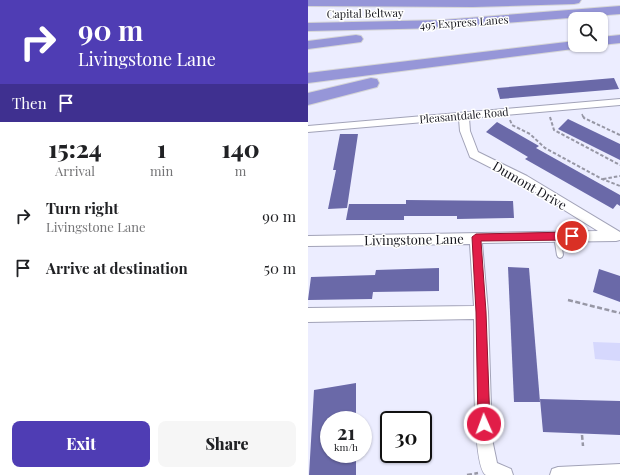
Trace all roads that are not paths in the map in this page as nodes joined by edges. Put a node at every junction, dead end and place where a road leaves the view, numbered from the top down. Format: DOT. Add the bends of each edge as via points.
graph roads {
  1 [pos="574,0"];
  2 [pos="614,0"];
  3 [pos="308,2"];
  4 [pos="620,10"];
  5 [pos="308,14"];
  6 [pos="620,19"];
  7 [pos="608,20"];
  8 [pos="568,24"];
  9 [pos="308,27"];
  10 [pos="620,28"];
  11 [pos="608,30"];
  12 [pos="568,35"];
  13 [pos="369,38"];
  14 [pos="620,39"];
  15 [pos="308,41"];
  16 [pos="608,41"];
  17 [pos="308,45"];
  18 [pos="568,46"];
  19 [pos="494,56"];
  20 [pos="315,62"];
  21 [pos="308,78"];
  22 [pos="308,99"];
  23 [pos="620,102"];
  24 [pos="464,114"];
  25 [pos="308,129"];
  26 [pos="557,236"];
  27 [pos="476,237"];
  28 [pos="618,237"];
  29 [pos="308,241"];
  30 [pos="560,255"];
  31 [pos="481,312"];
  32 [pos="308,315"];
  33 [pos="620,472"];
  34 [pos="505,475"];
  35 [pos="558,475"];
  1 -- 3 [label="highway" via="450,3"];
  2 -- 5 [label="highway, Capital Beltway" via="460,11"];
  4 -- 9 [label="highway, 495 Express Lanes" via="443,24"];
  6 -- 7 [label="highway"];
  8 -- 13 [label="highway"];
  10 -- 11 [label="highway"];
  12 -- 20 [label="highway, 495 Express Lanes" via="459,49"];
  13 -- 15 [label="highway"];
  13 -- 17 [label="highway"];
  14 -- 16 [label="highway"];
  18 -- 19 [label="highway"];
  19 -- 21 [label="highway"];
  19 -- 22 [label="highway" via="364,84"];
  23 -- 24 [label="street, Pleasantdale Road"];
  24 -- 25 [label="street, Pleasantdale Road"];
  24 -- 28 [label="street, Dumont Drive" via="465,131 474,154 523,179"];
  26 -- 27 [label="street, Livingstone Lane"];
  26 -- 28 [label="street, Livingstone Lane"];
  26 -- 30 [label="lane"];
  27 -- 29 [label="street, Livingstone Lane"];
  27 -- 31 [label="street"];
  31 -- 32 [label="street"];
  31 -- 34 [label="street" via="484,440 490,468"];
  33 -- 35 [label="street"];
}
